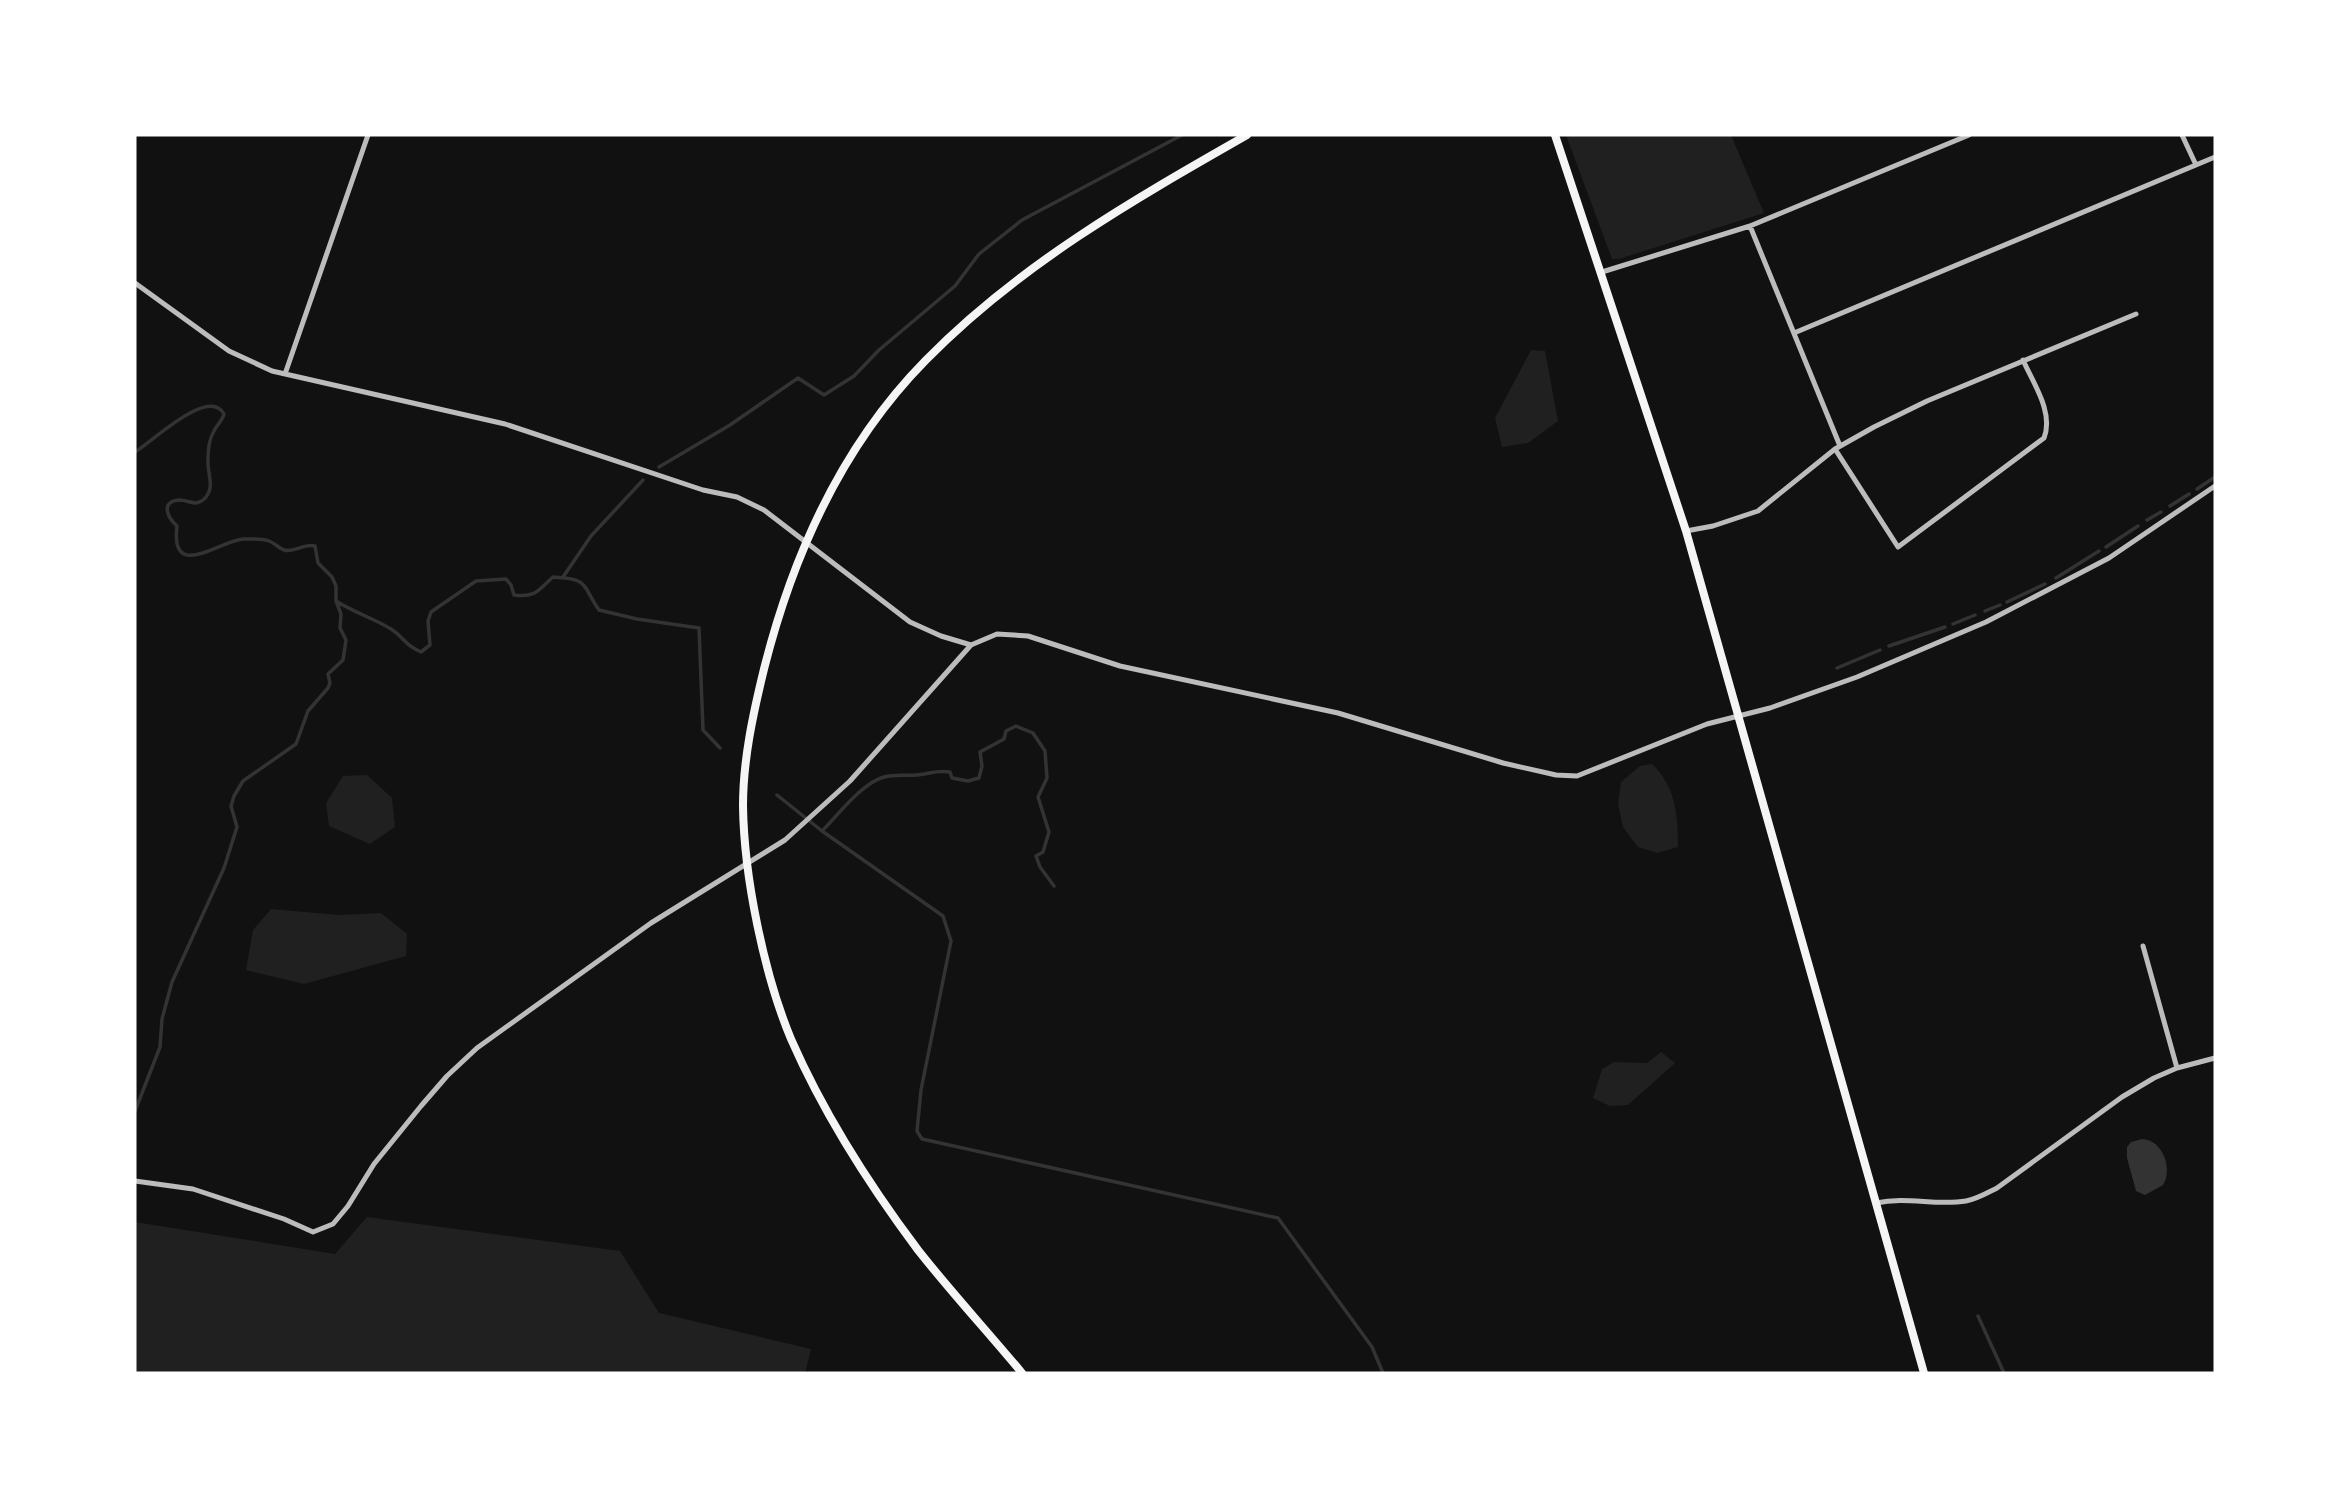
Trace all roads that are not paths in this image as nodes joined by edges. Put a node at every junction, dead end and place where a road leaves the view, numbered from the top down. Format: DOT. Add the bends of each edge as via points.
graph roads {
  1 [pos="368,135"];
  2 [pos="1247,135"];
  3 [pos="1555,135"];
  4 [pos="1969,135"];
  5 [pos="2182,135"];
  6 [pos="2215,157"];
  7 [pos="2196,165"];
  8 [pos="1750,226"];
  9 [pos="1602,272"];
  10 [pos="135,283"];
  11 [pos="2136,314"];
  12 [pos="1794,333"];
  13 [pos="2023,360"];
  14 [pos="285,374"];
  15 [pos="1837,447"];
  16 [pos="2215,486"];
  17 [pos="1686,531"];
  18 [pos="806,541"];
  19 [pos="971,645"];
  20 [pos="1739,717"];
  21 [pos="747,864"];
  22 [pos="2143,946"];
  23 [pos="2215,1058"];
  24 [pos="2178,1068"];
  25 [pos="135,1181"];
  26 [pos="1876,1203"];
  27 [pos="1022,1373"];
  28 [pos="1924,1373"];
  1 -- 14 [label="street"];
  2 -- 18 [label="main road" via="1087,230 960,327 924,362 858,444"];
  3 -- 9 [label="main road"];
  4 -- 8 [label="street"];
  5 -- 7 [label="street"];
  6 -- 7 [label="street"];
  7 -- 12 [label="street"];
  8 -- 9 [label="street"];
  8 -- 12 [label="street"];
  9 -- 17 [label="main road"];
  10 -- 14 [label="street" via="229,351"];
  11 -- 13 [label="street"];
  12 -- 15 [label="street"];
  13 -- 15 [label="street" via="1927,401"];
  13 -- 15 [label="street" via="2043,404 2048,428 2044,438 1898,547"];
  14 -- 18 [label="street" via="506,424 703,490 737,497 764,510"];
  15 -- 17 [label="street" via="1758,511"];
  16 -- 20 [label="street" via="2109,558 1986,622 1857,677"];
  17 -- 20 [label="main road"];
  18 -- 19 [label="street" via="910,622"];
  18 -- 21 [label="main road" via="773,635 750,729 743,805"];
  19 -- 20 [label="street" via="997,635 1028,636 1120,666 1338,713 1556,775 1577,776 1707,724"];
  19 -- 21 [label="street" via="850,781 785,840"];
  20 -- 26 [label="main road"];
  21 -- 25 [label="street" via="651,923 477,1048 421,1106 333,1224 313,1232 193,1189"];
  21 -- 27 [label="main road" via="773,983 790,1035 821,1097 864,1173 919,1250"];
  22 -- 24 [label="street"];
  23 -- 24 [label="street"];
  24 -- 26 [label="street" via="2122,1097 1986,1194 1955,1202 1902,1198"];
  26 -- 28 [label="main road"];
}
